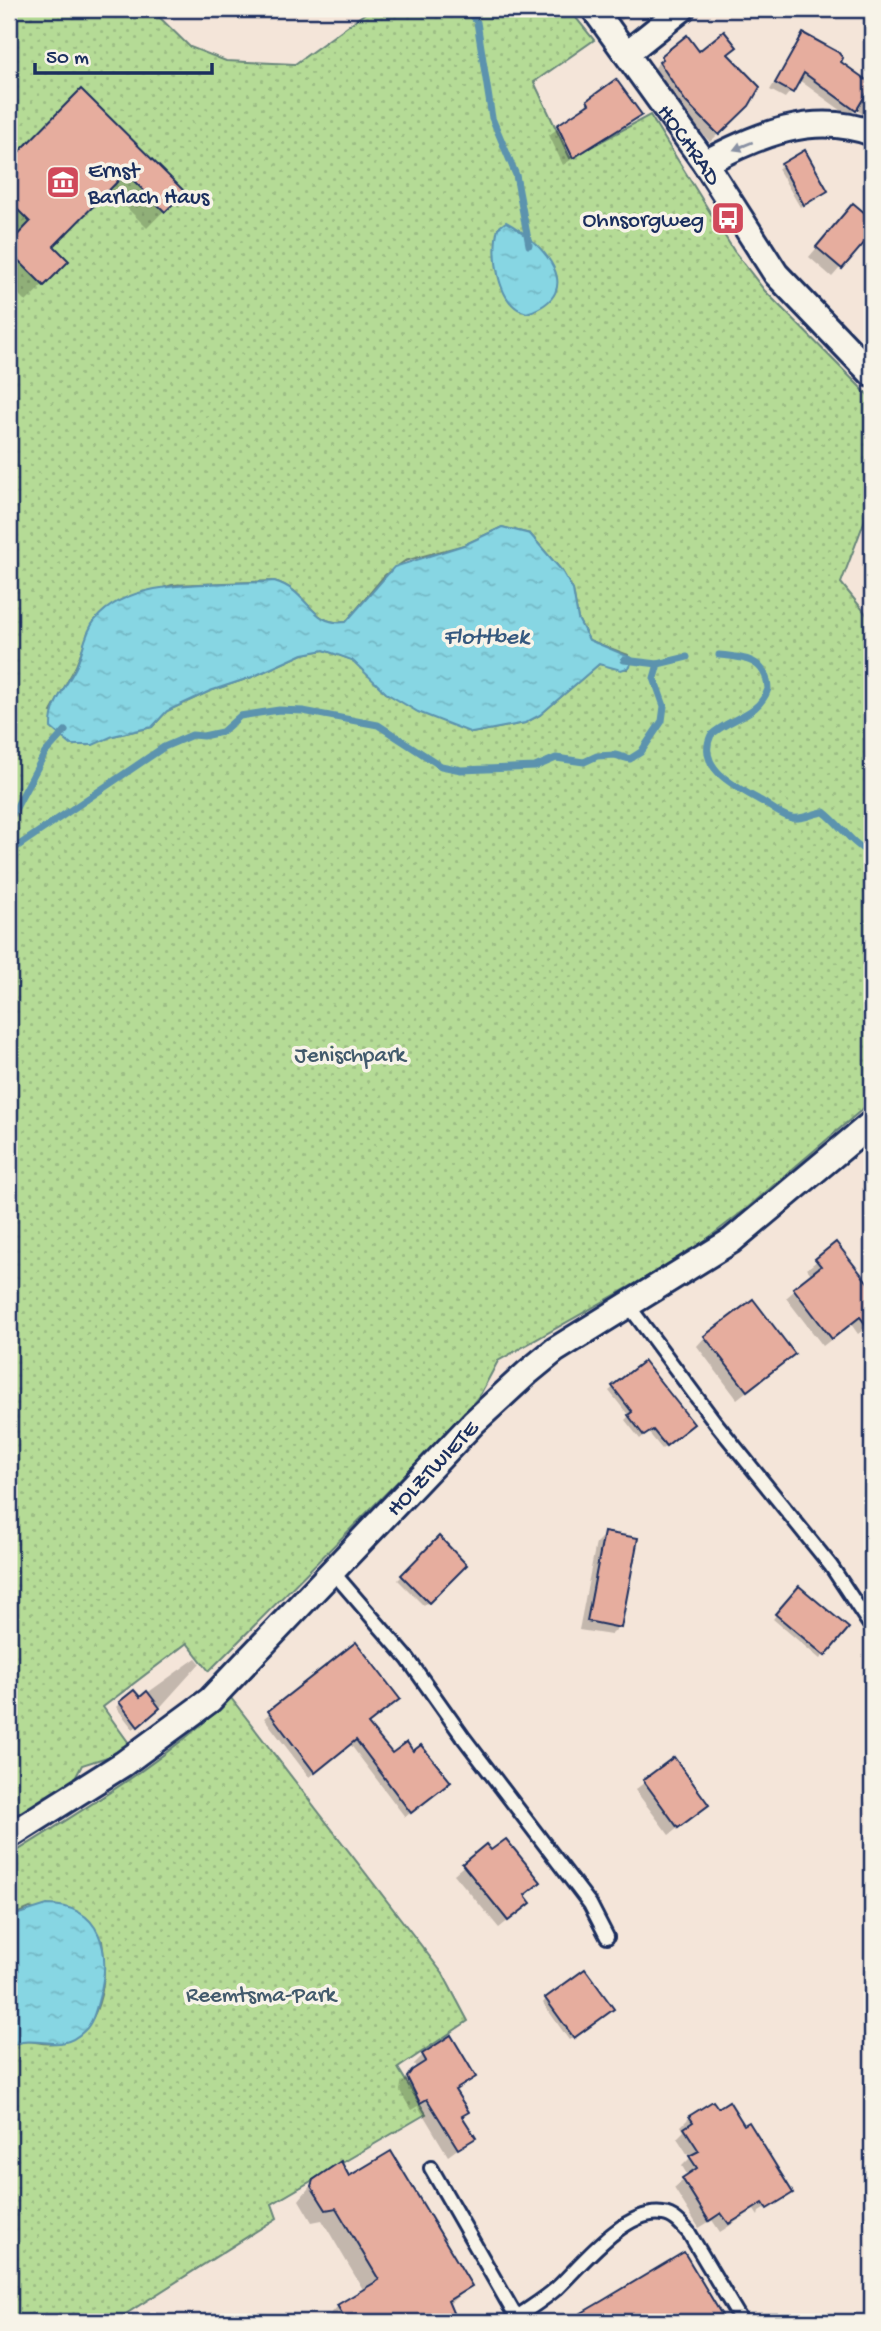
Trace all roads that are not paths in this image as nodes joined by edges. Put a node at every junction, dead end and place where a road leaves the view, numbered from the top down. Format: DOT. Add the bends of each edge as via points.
graph roads {
  1 [pos="594,9"];
  2 [pos="682,9"];
  3 [pos="626,53"];
  4 [pos="872,133"];
  5 [pos="705,163"];
  6 [pos="872,374"];
  7 [pos="872,1123"];
  8 [pos="629,1306"];
  9 [pos="332,1571"];
  10 [pos="872,1628"];
  11 [pos="9,1836"];
  12 [pos="607,1937"];
  13 [pos="431,2168"];
  14 [pos="515,2321"];
  15 [pos="742,2322"];
  1 -- 3 [label="street, HOCHRAD"];
  2 -- 3 [label="street"];
  3 -- 5 [label="street, HOCHRAD"];
  4 -- 5 [label="street, one-way" via="838,123 808,123"];
  5 -- 6 [label="street, HOCHRAD" via="776,274"];
  7 -- 8 [label="street, HOLZTWIETE" via="731,1241"];
  8 -- 9 [label="street, HOLZTWIETE" via="555,1350 527,1373"];
  8 -- 10 [label="lane" via="831,1566"];
  9 -- 11 [label="street, HOLZTWIETE" via="210,1700 123,1764"];
  9 -- 12 [label="lane" via="408,1659 590,1903"];
  13 -- 14 [label="lane"];
  14 -- 15 [label="lane" via="627,2223 663,2214 689,2233"];
}
